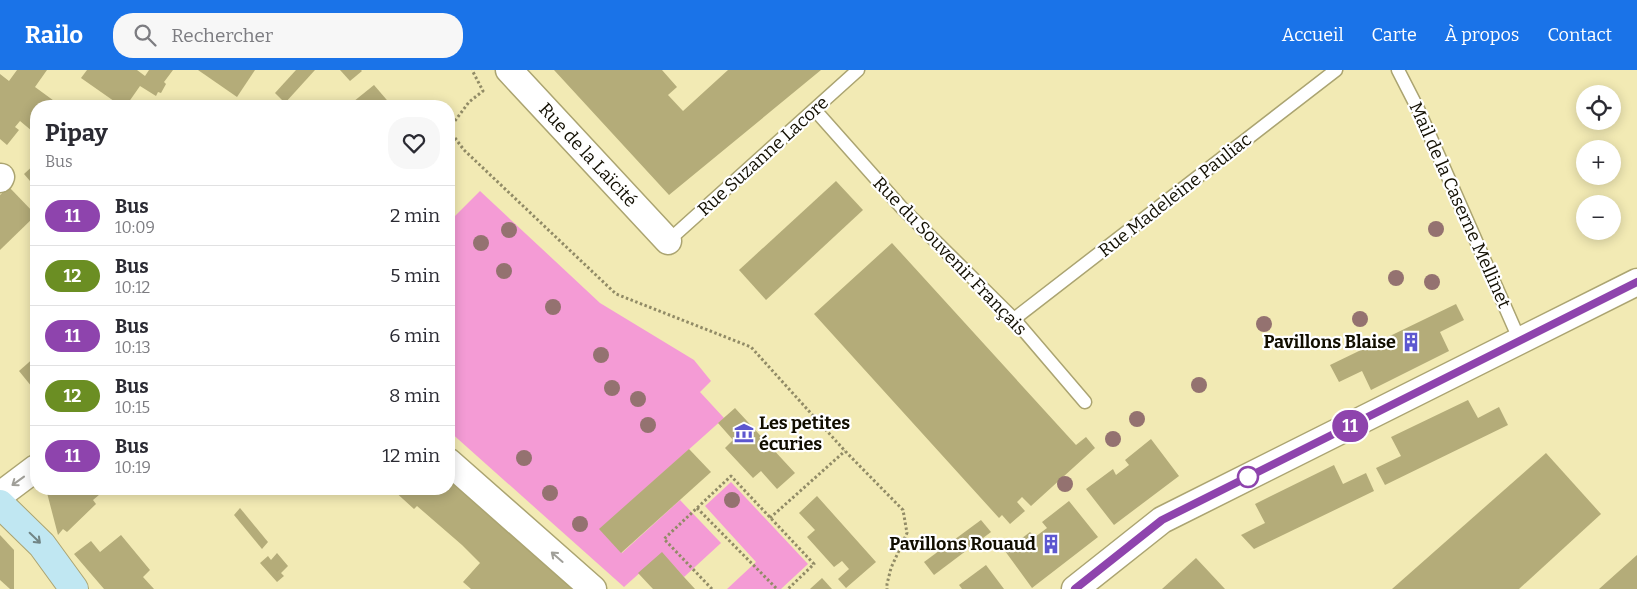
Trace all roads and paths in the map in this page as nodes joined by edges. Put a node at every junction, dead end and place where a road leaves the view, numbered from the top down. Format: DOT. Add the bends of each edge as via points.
graph roads {
  1 [pos="472,70"];
  2 [pos="509,70"];
  3 [pos="858,70"];
  4 [pos="1336,70"];
  5 [pos="1398,70"];
  6 [pos="815,110"];
  7 [pos="455,122"];
  8 [pos="455,138"];
  9 [pos="668,241"];
  10 [pos="1637,282"];
  11 [pos="1014,320"];
  12 [pos="1520,341"];
  13 [pos="1085,402"];
  14 [pos="845,451"];
  15 [pos="455,467"];
  16 [pos="30,472"];
  17 [pos="0,495"];
  18 [pos="0,504"];
  19 [pos="697,508"];
  20 [pos="770,518"];
  21 [pos="71,588"];
  22 [pos="593,589"];
  23 [pos="712,589"];
  24 [pos="777,589"];
  25 [pos="788,589"];
  26 [pos="887,589"];
  27 [pos="1075,589"];
  1 -- 7 [label="path" via="483,91 469,102"];
  2 -- 9 [label="street, Rue de la Laïcité"];
  3 -- 6 [label="lane, Rue Suzanne Lacore"];
  4 -- 11 [label="lane, Rue Madeleine Pauliac"];
  5 -- 12 [label="lane, Mail de la Caserne Mellinet"];
  6 -- 9 [label="lane, Rue Suzanne Lacore"];
  6 -- 11 [label="lane, Rue du Souvenir Français" via="902,208"];
  8 -- 14 [label="path" via="616,294 751,346"];
  10 -- 12 [label="street"];
  11 -- 13 [label="lane, Rue du Souvenir Français"];
  12 -- 27 [label="street" via="1162,520"];
  14 -- 20 [label="path"];
  14 -- 26 [label="path" via="903,510 907,533 891,568"];
  22 -- 15 [label="street, one-way"];
  16 -- 17 [label="street, one-way"];
  18 -- 21 [label="street, one-way" via="42,545"];
  19 -- 20 [label="path" via="731,476"];
  19 -- 23 [label="path" via="664,539"];
  19 -- 24 [label="path"];
  20 -- 25 [label="path" via="814,564"];
}
